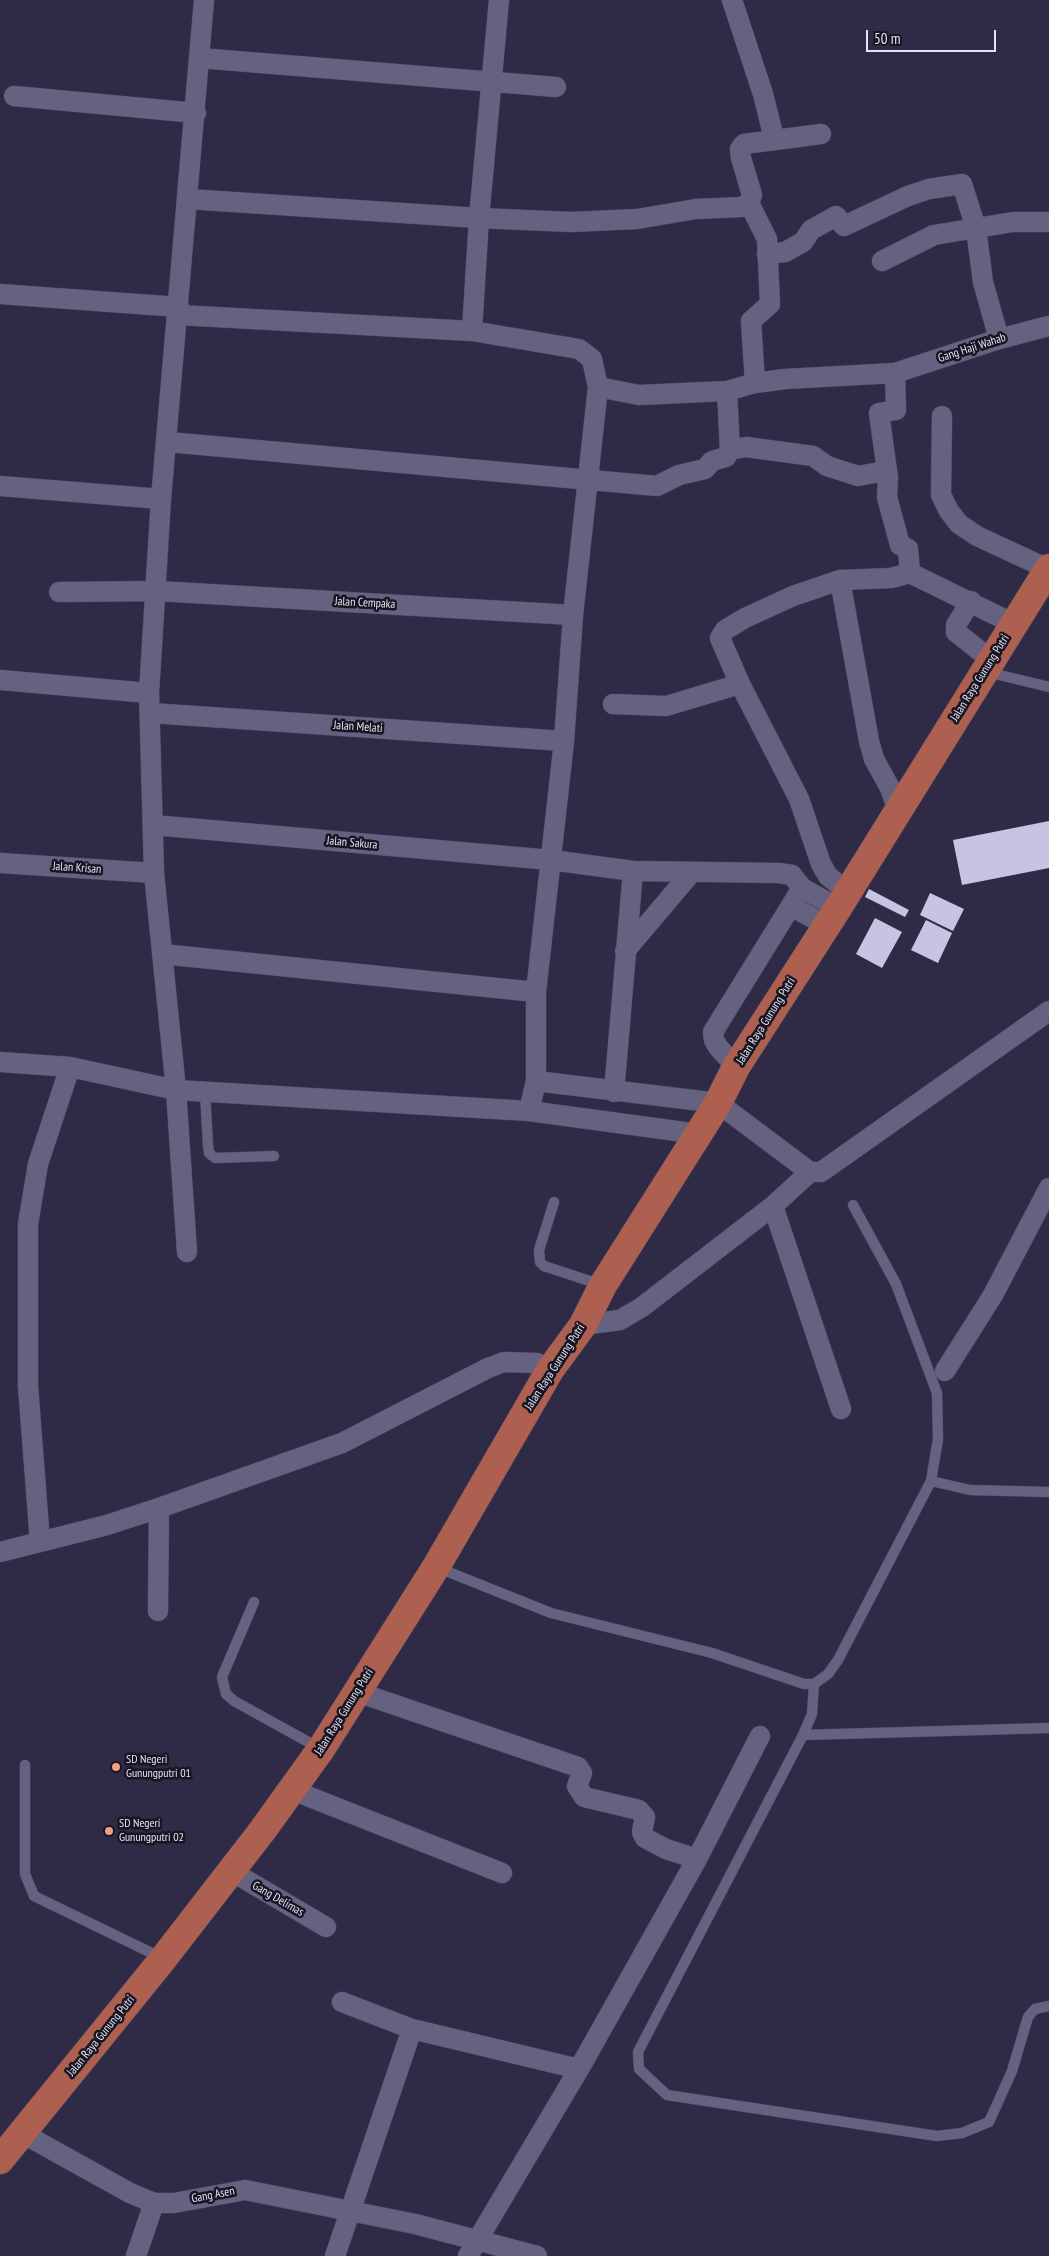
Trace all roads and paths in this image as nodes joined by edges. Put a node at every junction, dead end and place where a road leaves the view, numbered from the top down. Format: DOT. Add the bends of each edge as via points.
graph roads {
  1 [pos="204,0"];
  2 [pos="499,0"];
  3 [pos="732,0"];
  4 [pos="199,58"];
  5 [pos="493,82"];
  6 [pos="556,87"];
  7 [pos="14,96"];
  8 [pos="196,113"];
  9 [pos="821,134"];
  10 [pos="774,138"];
  11 [pos="187,199"];
  12 [pos="749,203"];
  13 [pos="479,218"];
  14 [pos="1049,222"];
  15 [pos="976,228"];
  16 [pos="767,254"];
  17 [pos="882,261"];
  18 [pos="0,294"];
  19 [pos="179,311"];
  20 [pos="1049,326"];
  21 [pos="472,331"];
  22 [pos="999,339"];
  23 [pos="895,373"];
  24 [pos="756,383"];
  25 [pos="598,387"];
  26 [pos="727,390"];
  27 [pos="942,416"];
  28 [pos="168,442"];
  29 [pos="730,450"];
  30 [pos="886,471"];
  31 [pos="589,480"];
  32 [pos="0,486"];
  33 [pos="161,499"];
  34 [pos="1049,568"];
  35 [pos="910,574"];
  36 [pos="840,580"];
  37 [pos="59,592"];
  38 [pos="157,592"];
  39 [pos="971,602"];
  40 [pos="573,616"];
  41 [pos="1014,624"];
  42 [pos="988,666"];
  43 [pos="0,680"];
  44 [pos="740,684"];
  45 [pos="1049,687"];
  46 [pos="150,693"];
  47 [pos="613,704"];
  48 [pos="151,713"];
  49 [pos="564,741"];
  50 [pos="898,811"];
  51 [pos="153,825"];
  52 [pos="551,860"];
  53 [pos="0,863"];
  54 [pos="633,871"];
  55 [pos="154,873"];
  56 [pos="691,873"];
  57 [pos="802,888"];
  58 [pos="791,906"];
  59 [pos="838,908"];
  60 [pos="625,951"];
  61 [pos="162,954"];
  62 [pos="536,992"];
  63 [pos="1049,1011"];
  64 [pos="0,1062"];
  65 [pos="70,1067"];
  66 [pos="736,1067"];
  67 [pos="536,1081"];
  68 [pos="176,1090"];
  69 [pos="614,1092"];
  70 [pos="205,1093"];
  71 [pos="718,1103"];
  72 [pos="529,1111"];
  73 [pos="698,1134"];
  74 [pos="274,1156"];
  75 [pos="810,1172"];
  76 [pos="1049,1188"];
  77 [pos="554,1202"];
  78 [pos="853,1205"];
  79 [pos="773,1206"];
  80 [pos="187,1252"];
  81 [pos="603,1285"];
  82 [pos="583,1325"];
  83 [pos="550,1370"];
  84 [pos="945,1371"];
  85 [pos="841,1409"];
  86 [pos="931,1481"];
  87 [pos="1049,1492"];
  88 [pos="160,1508"];
  89 [pos="40,1542"];
  90 [pos="0,1552"];
  91 [pos="436,1567"];
  92 [pos="254,1602"];
  93 [pos="158,1611"];
  94 [pos="814,1684"];
  95 [pos="357,1692"];
  96 [pos="1049,1728"];
  97 [pos="803,1735"];
  98 [pos="760,1736"];
  99 [pos="321,1749"];
  100 [pos="25,1765"];
  101 [pos="292,1790"];
  102 [pos="697,1859"];
  103 [pos="231,1871"];
  104 [pos="502,1873"];
  105 [pos="326,1926"];
  106 [pos="163,1959"];
  107 [pos="342,2002"];
  108 [pos="1049,2006"];
  109 [pos="412,2029"];
  110 [pos="579,2069"];
  111 [pos="22,2133"];
  112 [pos="0,2160"];
  113 [pos="154,2203"];
  114 [pos="350,2210"];
  115 [pos="473,2248"];
  116 [pos="136,2256"];
  117 [pos="335,2256"];
  118 [pos="537,2256"];
  1 -- 4 [label="street"];
  2 -- 5 [label="street"];
  3 -- 10 [label="street"];
  4 -- 5 [label="street"];
  4 -- 8 [label="street"];
  5 -- 6 [label="street"];
  5 -- 13 [label="street"];
  7 -- 8 [label="street"];
  8 -- 11 [label="street"];
  9 -- 10 [label="street"];
  10 -- 12 [label="street" via="744,144 740,150 752,195"];
  11 -- 13 [label="street"];
  11 -- 19 [label="street"];
  12 -- 13 [label="street" via="742,207 605,221"];
  12 -- 16 [label="street" via="766,239"];
  13 -- 21 [label="street"];
  14 -- 15 [label="street" via="1013,222"];
  15 -- 16 [label="street" via="962,184 908,196 844,226 836,216 811,230 802,242"];
  15 -- 17 [label="street" via="934,235"];
  15 -- 22 [label="street" via="983,282"];
  16 -- 24 [label="street" via="770,304 751,321"];
  18 -- 19 [label="street"];
  19 -- 21 [label="street"];
  19 -- 28 [label="street"];
  20 -- 22 [label="street, Gang Haji Wahab"];
  21 -- 25 [label="street" via="579,349 592,359"];
  22 -- 23 [label="street, Gang Haji Wahab"];
  23 -- 24 [label="street, Gang Haji Wahab"];
  23 -- 30 [label="street" via="896,410 879,413"];
  24 -- 26 [label="street, Gang Haji Wahab"];
  25 -- 26 [label="street, Gang Haji Wahab" via="639,395"];
  25 -- 31 [label="street"];
  26 -- 29 [label="street"];
  27 -- 34 [label="street" via="941,495 948,511 976,536"];
  28 -- 31 [label="street"];
  28 -- 33 [label="street"];
  29 -- 30 [label="street" via="746,447 813,456 827,466 858,476"];
  29 -- 31 [label="street" via="726,457 712,461 705,469 679,475 657,486"];
  30 -- 35 [label="street" via="887,497 900,545 908,549"];
  31 -- 40 [label="street"];
  32 -- 33 [label="street"];
  33 -- 38 [label="street"];
  34 -- 41 [label="main road, Jalan Raya Gunung Putri"];
  35 -- 36 [label="street"];
  35 -- 39 [label="street"];
  36 -- 44 [label="street" via="793,596 722,632 721,641"];
  36 -- 50 [label="street" via="869,741"];
  37 -- 38 [label="street, Jalan Cempaka"];
  38 -- 40 [label="street, Jalan Cempaka"];
  38 -- 46 [label="street"];
  39 -- 41 [label="street"];
  39 -- 42 [label="street" via="956,625 956,632"];
  40 -- 49 [label="street"];
  41 -- 42 [label="main road, Jalan Raya Gunung Putri"];
  42 -- 45 [label="lane"];
  42 -- 50 [label="main road, Jalan Raya Gunung Putri"];
  43 -- 46 [label="street"];
  44 -- 47 [label="street" via="666,706"];
  44 -- 59 [label="street" via="799,799"];
  46 -- 48 [label="street"];
  48 -- 49 [label="street, Jalan Melati"];
  48 -- 51 [label="street"];
  49 -- 52 [label="street"];
  50 -- 59 [label="main road, Jalan Raya Gunung Putri"];
  51 -- 52 [label="street, Jalan Sakura"];
  51 -- 55 [label="street"];
  52 -- 54 [label="street, Jalan Sakura"];
  52 -- 62 [label="street"];
  53 -- 55 [label="street, Jalan Krisan"];
  54 -- 56 [label="street, Jalan Sakura"];
  54 -- 60 [label="street"];
  55 -- 61 [label="street"];
  56 -- 57 [label="street, Jalan Sakura" via="778,873 792,875"];
  56 -- 60 [label="street"];
  57 -- 58 [label="street"];
  57 -- 59 [label="street, Jalan Sakura"];
  58 -- 59 [label="street"];
  58 -- 66 [label="street" via="713,1032 718,1047"];
  59 -- 66 [label="main road, Jalan Raya Gunung Putri"];
  60 -- 69 [label="street"];
  61 -- 62 [label="street"];
  61 -- 68 [label="street"];
  62 -- 67 [label="street"];
  63 -- 75 [label="street" via="828,1169"];
  64 -- 65 [label="street"];
  65 -- 68 [label="street"];
  65 -- 89 [label="street" via="38,1164 28,1224 28,1386"];
  66 -- 71 [label="main road, Jalan Raya Gunung Putri"];
  67 -- 69 [label="street"];
  67 -- 72 [label="street"];
  68 -- 70 [label="street"];
  68 -- 80 [label="street"];
  69 -- 71 [label="street"];
  70 -- 72 [label="street"];
  70 -- 74 [label="lane" via="209,1153 215,1158"];
  71 -- 73 [label="main road, Jalan Raya Gunung Putri"];
  71 -- 75 [label="street"];
  72 -- 73 [label="street"];
  73 -- 81 [label="main road, Jalan Raya Gunung Putri"];
  75 -- 79 [label="street"];
  76 -- 84 [label="street" via="993,1295"];
  77 -- 81 [label="lane" via="539,1250 540,1262"];
  78 -- 86 [label="lane" via="896,1284 937,1393 938,1439"];
  79 -- 82 [label="street" via="642,1308 620,1320"];
  79 -- 85 [label="street"];
  81 -- 82 [label="main road, Jalan Raya Gunung Putri"];
  82 -- 83 [label="main road, Jalan Raya Gunung Putri"];
  83 -- 88 [label="street" via="537,1363 504,1362 342,1443"];
  83 -- 91 [label="main road, Jalan Raya Gunung Putri"];
  86 -- 87 [label="lane" via="970,1490"];
  86 -- 94 [label="lane" via="838,1660 828,1674"];
  88 -- 89 [label="street"];
  88 -- 93 [label="street"];
  89 -- 90 [label="street"];
  91 -- 94 [label="lane" via="551,1613 712,1653 804,1684"];
  91 -- 95 [label="main road, Jalan Raya Gunung Putri"];
  92 -- 99 [label="lane" via="222,1677 226,1694"];
  94 -- 97 [label="lane" via="812,1714"];
  95 -- 99 [label="main road, Jalan Raya Gunung Putri"];
  95 -- 102 [label="street" via="578,1767 582,1773 578,1790 584,1797 639,1810 645,1817 644,1838"];
  96 -- 97 [label="lane"];
  97 -- 108 [label="lane" via="638,2052 639,2069 644,2075 667,2095 696,2101 937,2136 962,2133 989,2122 1012,2071 1028,2017 1034,2009"];
  98 -- 102 [label="street"];
  99 -- 101 [label="main road, Jalan Raya Gunung Putri"];
  100 -- 106 [label="lane" via="25,1874 34,1896"];
  101 -- 103 [label="main road, Jalan Raya Gunung Putri"];
  101 -- 104 [label="street"];
  102 -- 110 [label="street"];
  103 -- 105 [label="street, Gang Delimas"];
  103 -- 106 [label="main road, Jalan Raya Gunung Putri"];
  106 -- 111 [label="main road, Jalan Raya Gunung Putri"];
  107 -- 109 [label="street"];
  109 -- 110 [label="street"];
  109 -- 114 [label="street"];
  110 -- 115 [label="street"];
  111 -- 112 [label="main road, Jalan Raya Gunung Putri"];
  111 -- 113 [label="street, Gang Asen"];
  113 -- 114 [label="street, Gang Asen" via="174,2203 245,2190"];
  113 -- 116 [label="street"];
  114 -- 115 [label="street, Gang Asen"];
  114 -- 117 [label="street"];
  115 -- 118 [label="street, Gang Asen"];
}
